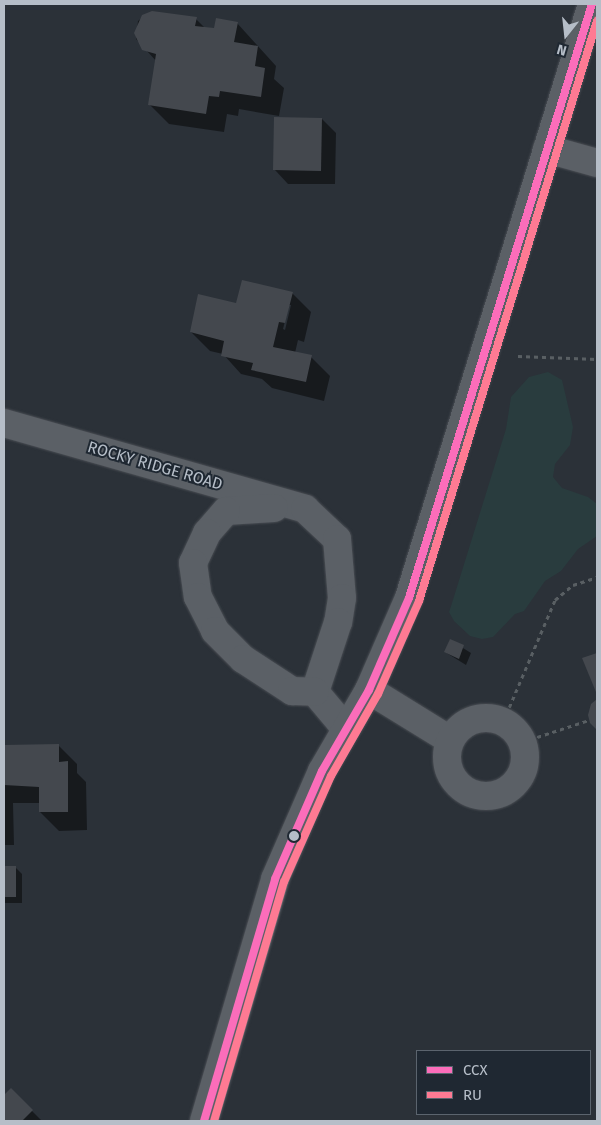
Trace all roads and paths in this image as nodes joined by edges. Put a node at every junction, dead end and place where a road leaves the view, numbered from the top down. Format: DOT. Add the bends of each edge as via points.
graph roads {
  1 [pos="592,4"];
  2 [pos="547,150"];
  3 [pos="597,163"];
  4 [pos="512,355"];
  5 [pos="597,359"];
  6 [pos="4,423"];
  7 [pos="305,509"];
  8 [pos="597,577"];
  9 [pos="369,690"];
  10 [pos="316,692"];
  11 [pos="589,720"];
  12 [pos="503,722"];
  13 [pos="346,729"];
  14 [pos="450,740"];
  15 [pos="522,742"];
  16 [pos="204,1121"];
  1 -- 2 [label="street"];
  2 -- 3 [label="street"];
  2 -- 9 [label="street" via="437,514 409,598"];
  4 -- 5 [label="path"];
  6 -- 7 [label="street, ROCKY RIDGE ROAD"];
  7 -- 10 [label="street, ROCKY RIDGE ROAD" via="336,539 341,568 338,622"];
  7 -- 10 [label="street, ROCKY RIDGE ROAD" via="254,507 226,511 207,533 193,563 198,597 215,631 243,659 269,678 292,691"];
  8 -- 12 [label="path" via="581,580 555,600"];
  9 -- 13 [label="street"];
  9 -- 14 [label="street"];
  10 -- 13 [label="street"];
  11 -- 15 [label="path"];
  12 -- 14 [label="street" via="482,718 472,720"];
  12 -- 15 [label="street"];
  13 -- 16 [label="street" via="322,771 275,879"];
  14 -- 15 [label="street" via="447,763 456,783 465,790 487,796 498,794 516,782 524,763"];
}
